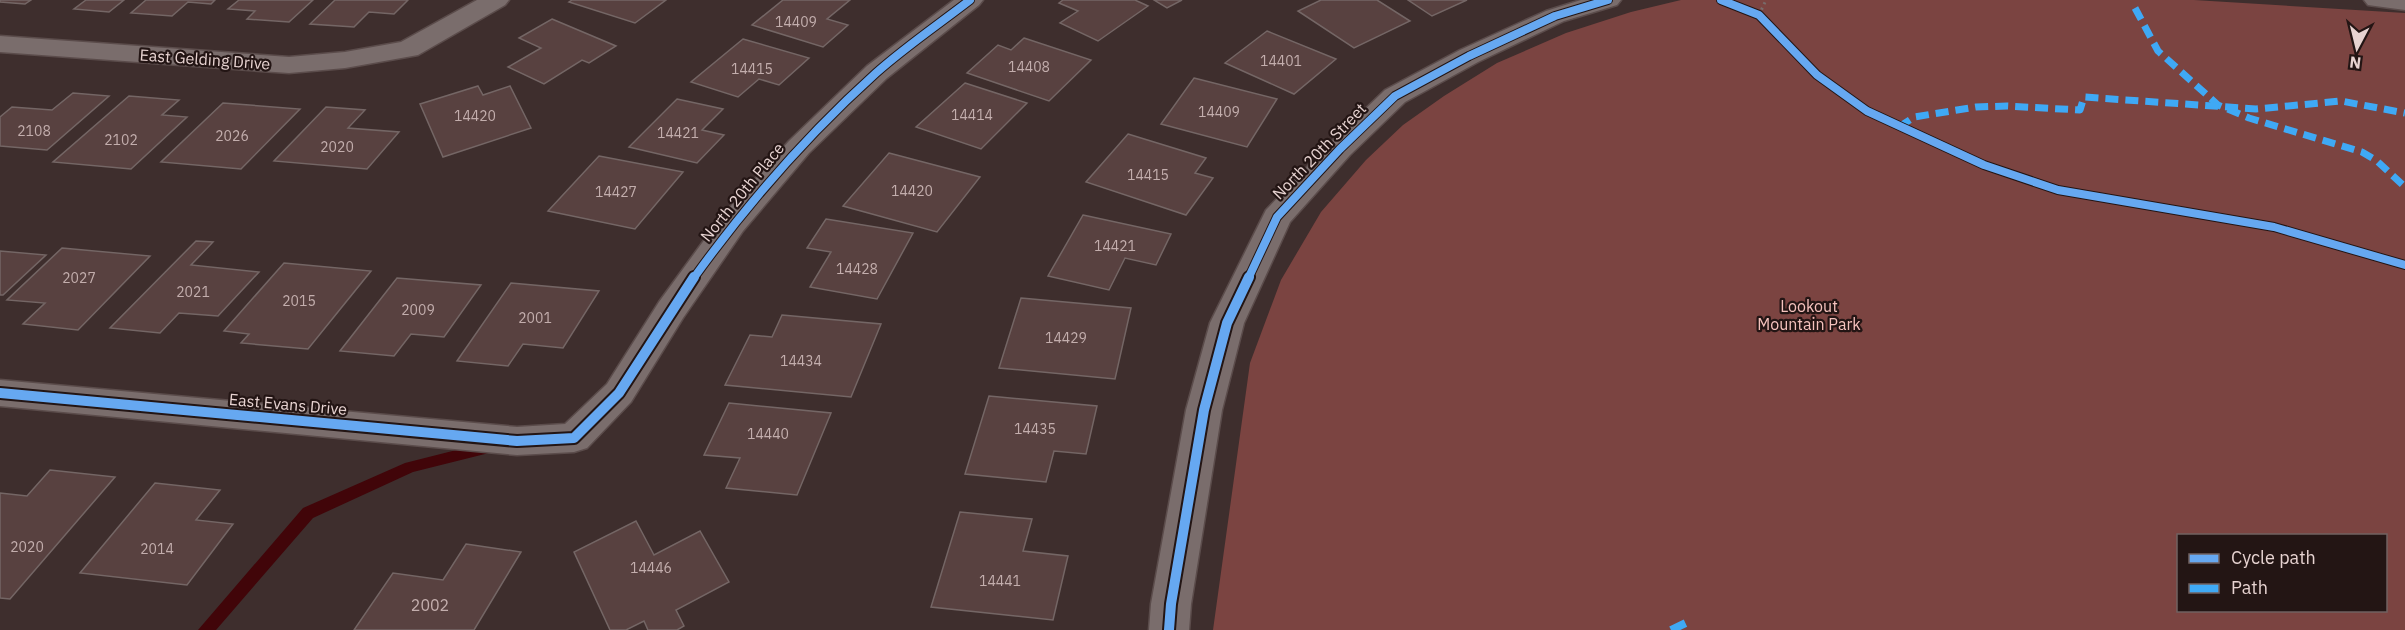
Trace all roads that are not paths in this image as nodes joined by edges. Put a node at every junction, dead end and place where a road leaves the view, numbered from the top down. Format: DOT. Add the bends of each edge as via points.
graph roads {
  1 [pos="496,0"];
  2 [pos="968,0"];
  3 [pos="1608,0"];
  4 [pos="2377,0"];
  5 [pos="2405,2"];
  6 [pos="0,44"];
  7 [pos="0,393"];
  8 [pos="574,438"];
  9 [pos="1168,630"];
  1 -- 6 [label="street, East Gelding Drive" via="409,49 289,65"];
  2 -- 8 [label="street, North 20th Place" via="877,72 798,147 732,224 619,393"];
  3 -- 9 [label="street, North 20th Street" via="1555,16 1395,96 1276,217 1227,323 1204,411"];
  4 -- 5 [label="street"];
  7 -- 8 [label="street, East Evans Drive" via="517,441"];
}
